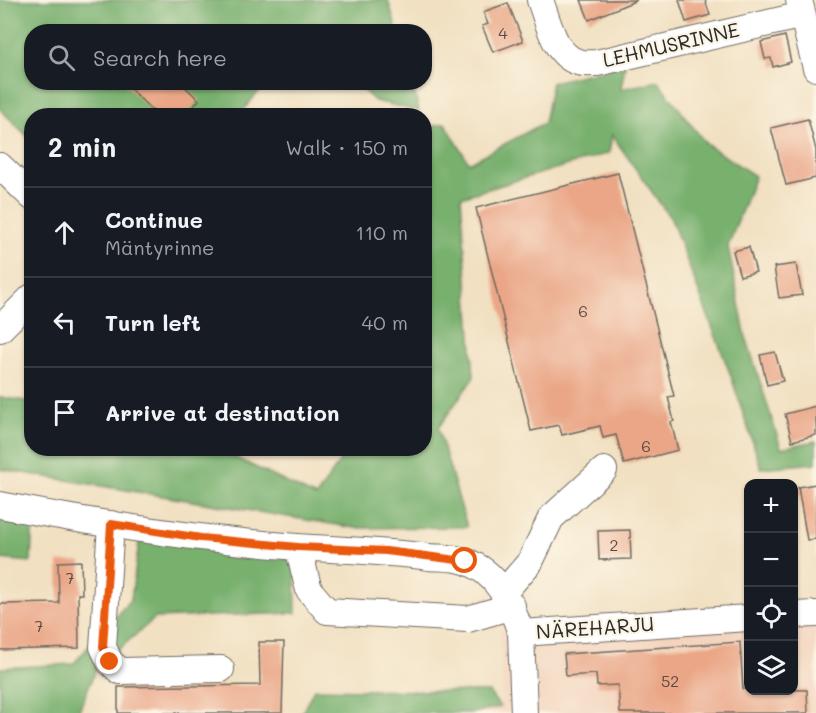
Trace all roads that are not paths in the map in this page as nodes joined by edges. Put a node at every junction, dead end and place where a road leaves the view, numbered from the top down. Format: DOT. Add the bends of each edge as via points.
graph roads {
  1 [pos="540,0"];
  2 [pos="801,7"];
  3 [pos="816,68"];
  4 [pos="0,166"];
  5 [pos="24,189"];
  6 [pos="24,305"];
  7 [pos="0,329"];
  8 [pos="604,470"];
  9 [pos="0,505"];
  10 [pos="111,524"];
  11 [pos="298,547"];
  12 [pos="508,599"];
  13 [pos="816,614"];
  14 [pos="798,615"];
  15 [pos="744,618"];
  16 [pos="520,633"];
  17 [pos="221,669"];
  18 [pos="524,713"];
  1 -- 2 [label="street, LEHMUSRINNE" via="562,52 578,62 597,63"];
  2 -- 3 [label="street"];
  4 -- 5 [label="street"];
  6 -- 7 [label="street"];
  8 -- 12 [label="street" via="552,518"];
  9 -- 10 [label="street"];
  10 -- 11 [label="street"];
  10 -- 17 [label="street" via="103,647 110,662 120,671"];
  11 -- 12 [label="street" via="386,551 465,561 486,573"];
  11 -- 12 [label="street" via="309,590 327,611 468,618"];
  12 -- 16 [label="street"];
  13 -- 14 [label="street"];
  15 -- 16 [label="street, NÄREHARJU"];
  16 -- 18 [label="street, NÄREHARJU"];
}
